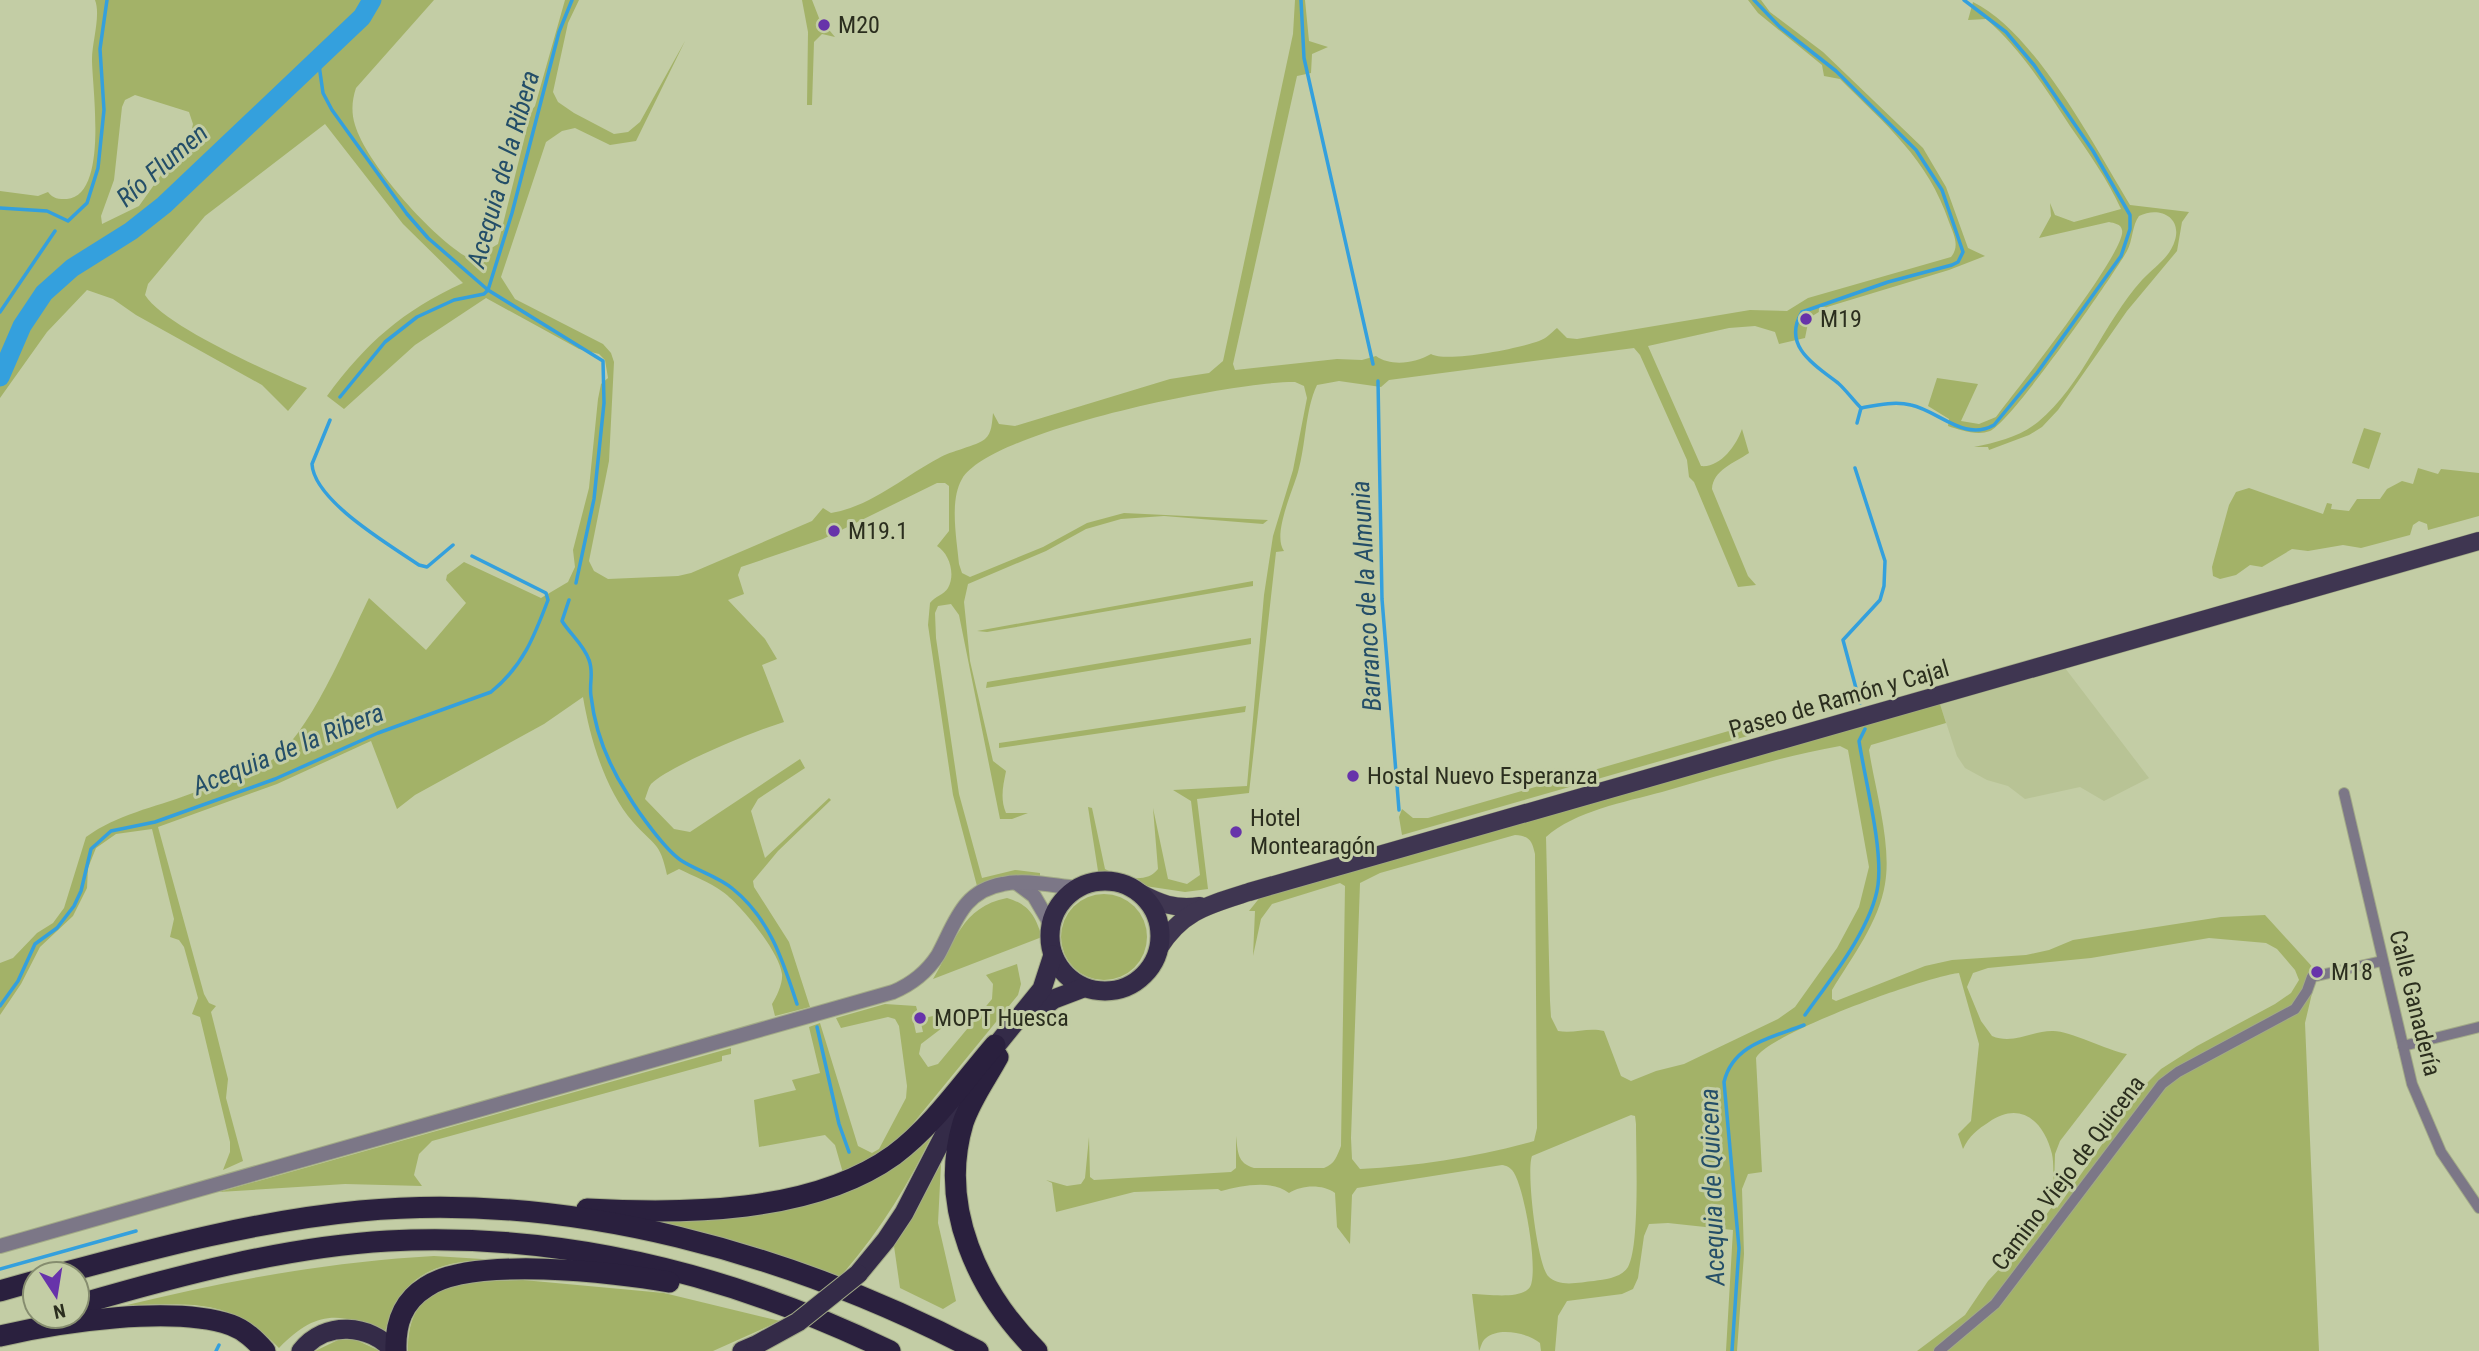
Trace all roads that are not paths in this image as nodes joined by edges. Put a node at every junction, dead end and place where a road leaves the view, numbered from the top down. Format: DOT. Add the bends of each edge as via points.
graph roads {
  1 [pos="2479,541"];
  2 [pos="2344,793"];
  3 [pos="1013,883"];
  4 [pos="1078,888"];
  5 [pos="1138,892"];
  6 [pos="1213,903"];
  7 [pos="1051,925"];
  8 [pos="1158,948"];
  9 [pos="1053,956"];
  10 [pos="2382,961"];
  11 [pos="1083,988"];
  12 [pos="1048,994"];
  13 [pos="2479,1027"];
  14 [pos="1000,1046"];
  15 [pos="2403,1046"];
  16 [pos="401,1208"];
  17 [pos="2479,1208"];
  18 [pos="0,1246"];
  19 [pos="91,1265"];
  20 [pos="21,1285"];
  21 [pos="0,1291"];
  22 [pos="91,1301"];
  23 [pos="821,1318"];
  24 [pos="21,1320"];
  25 [pos="0,1326"];
  26 [pos="0,1336"];
  27 [pos="749,1348"];
  28 [pos="265,1351"];
  29 [pos="301,1351"];
  30 [pos="395,1351"];
  31 [pos="890,1351"];
  32 [pos="978,1351"];
  33 [pos="1037,1351"];
  34 [pos="1939,1351"];
  1 -- 6 [label="main road, Paseo de Ramón y Cajal"];
  2 -- 10 [label="street, Calle Ganadería"];
  3 -- 4 [label="street"];
  3 -- 7 [label="street" via="1034,896"];
  3 -- 18 [label="street" via="993,887 964,904 929,966 893,992"];
  4 -- 5 [label="highway" via="1109,881"];
  4 -- 7 [label="highway" via="1056,910"];
  5 -- 6 [label="main road" via="1163,905 1183,908"];
  5 -- 8 [label="highway" via="1158,923"];
  6 -- 8 [label="main road" via="1184,917"];
  7 -- 9 [label="highway"];
  8 -- 11 [label="highway" via="1146,973 1135,982 1108,991"];
  9 -- 11 [label="highway"];
  9 -- 12 [label="highway"];
  10 -- 15 [label="street, Calle Ganadería"];
  10 -- 34 [label="street, Camino Viejo de Quicena" via="2312,977 2295,1009 2162,1084 1995,1304"];
  11 -- 12 [label="highway"];
  12 -- 14 [label="highway"];
  13 -- 15 [label="street"];
  14 -- 16 [label="highway" via="894,1154 861,1174 821,1189 739,1206 678,1211 512,1205"];
  14 -- 27 [label="highway, bridge" via="964,1093 908,1205 858,1274 797,1322"];
  14 -- 33 [label="highway" via="962,1125 958,1203 962,1230 978,1271 1004,1314"];
  15 -- 17 [label="street, Calle Ganadería" via="2425,1119"];
  16 -- 19 [label="highway" via="266,1223"];
  16 -- 32 [label="highway" via="544,1215 699,1242 813,1276"];
  20 -- 21 [label="highway"];
  22 -- 23 [label="highway" via="242,1263 314,1250 388,1241 491,1241 586,1251 659,1266"];
  23 -- 30 [label="highway" via="722,1291 648,1278 552,1271 470,1272 427,1285 413,1297 401,1313"];
  23 -- 31 [label="highway"];
  24 -- 25 [label="highway"];
  26 -- 28 [label="highway" via="95,1319 175,1318 232,1325"];
  29 -- 30 [label="highway" via="320,1335 345,1329 367,1332"];
}
